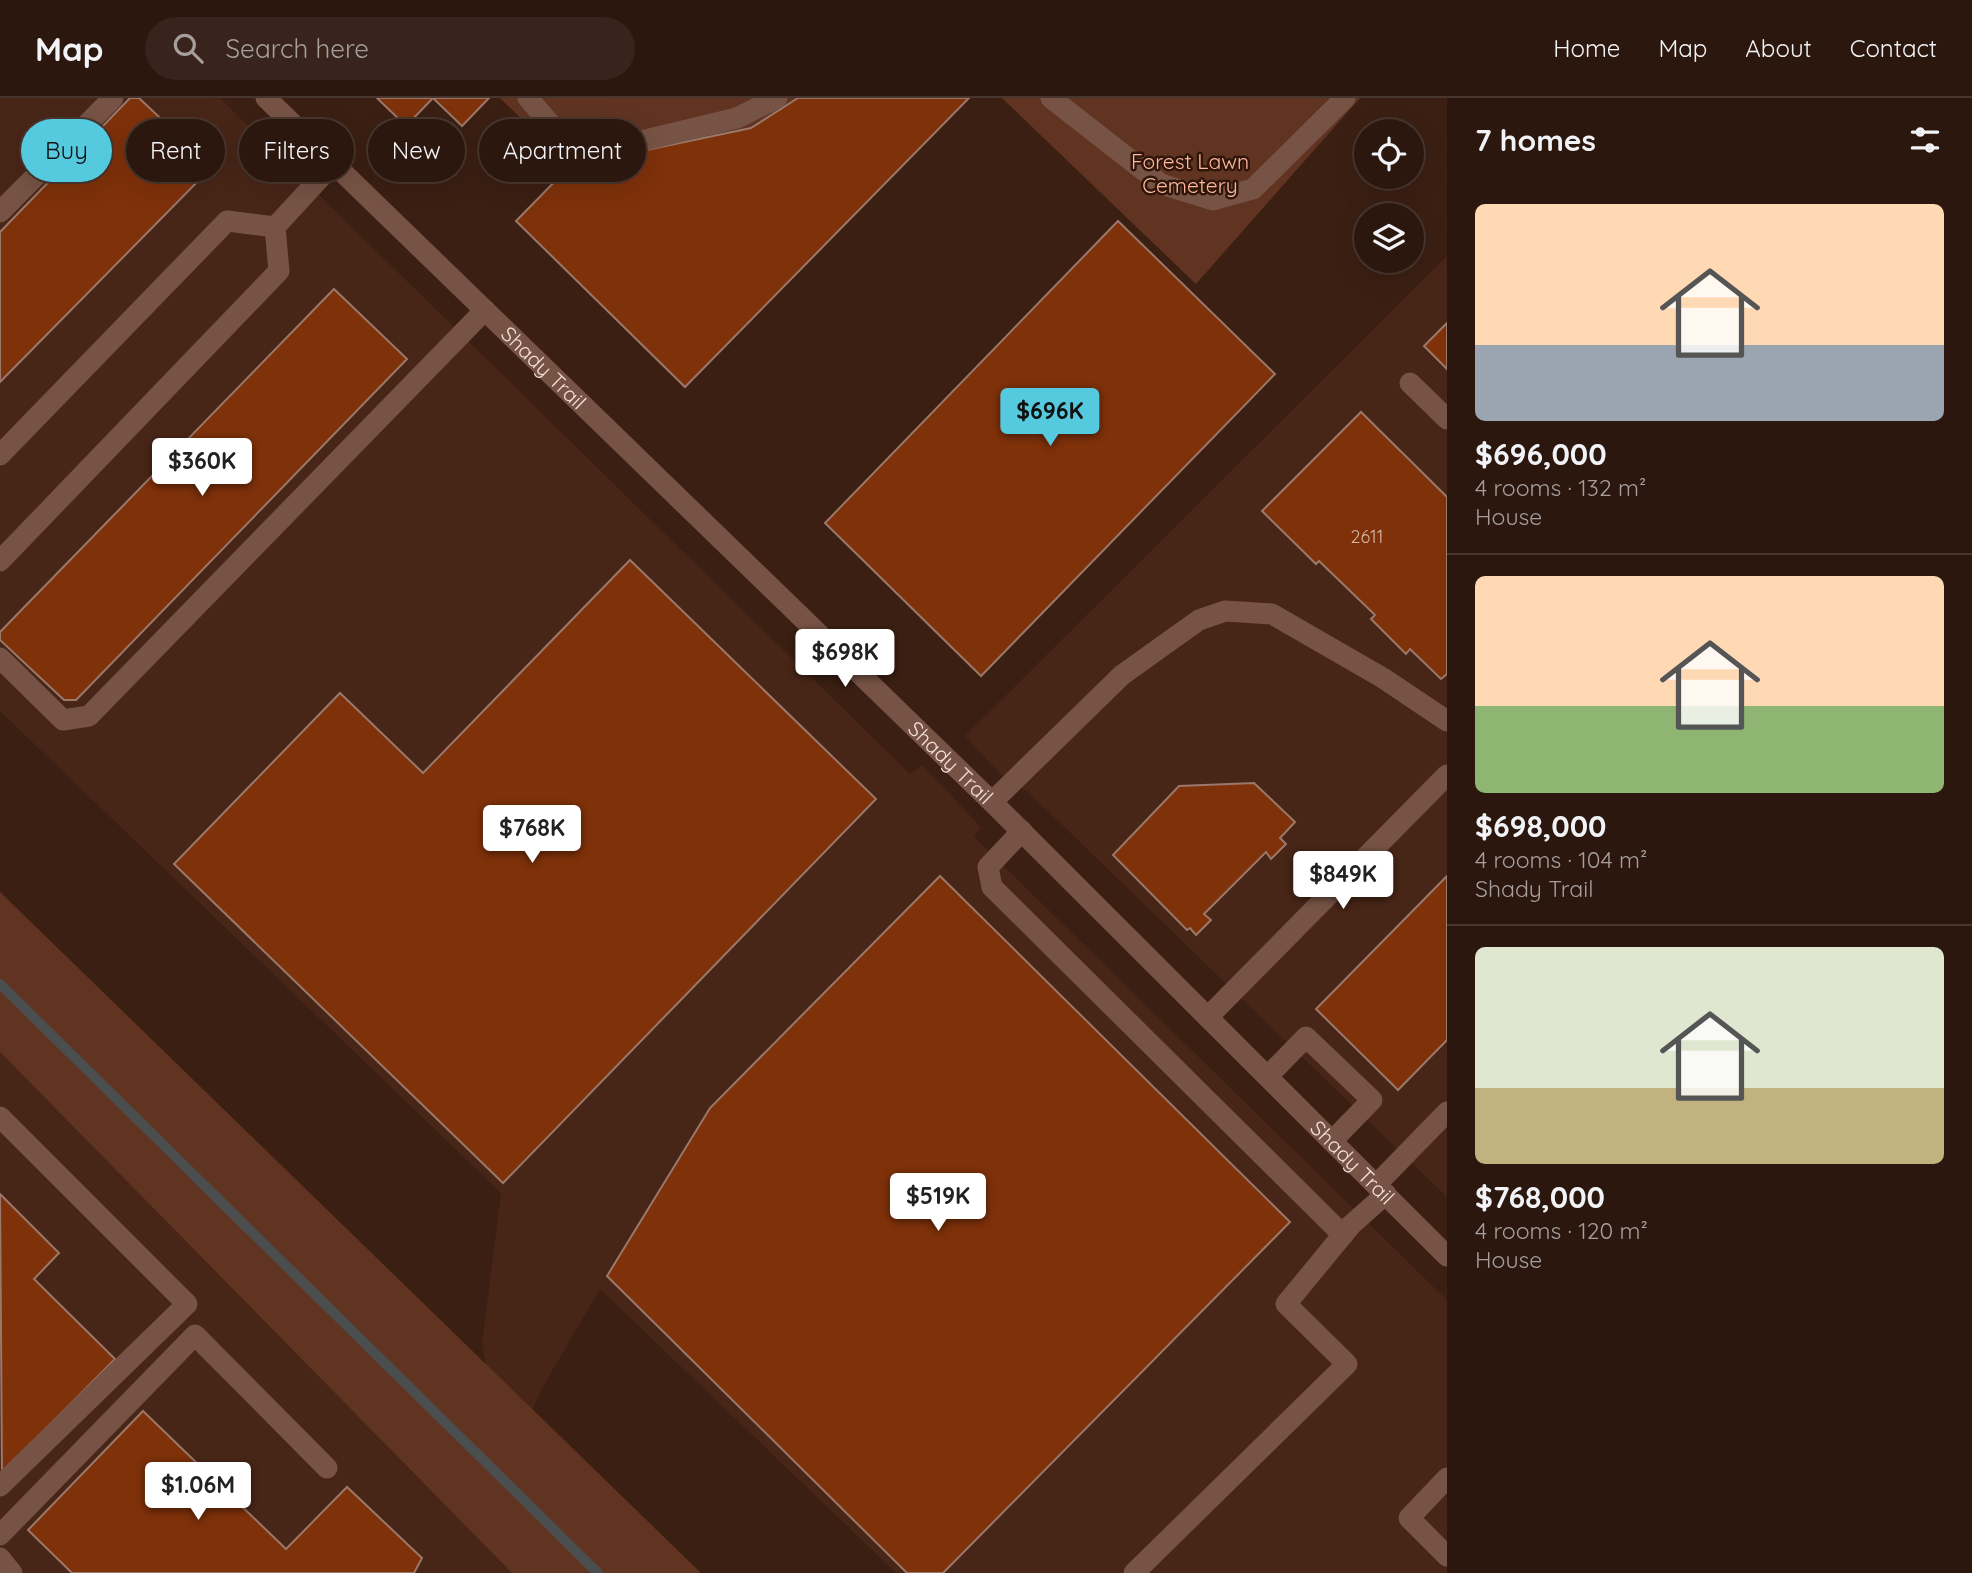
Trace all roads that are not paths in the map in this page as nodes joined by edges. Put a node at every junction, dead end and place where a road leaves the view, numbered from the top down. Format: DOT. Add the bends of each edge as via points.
graph roads {
  1 [pos="113,98"];
  2 [pos="266,98"];
  3 [pos="528,98"];
  4 [pos="777,98"];
  5 [pos="1051,98"];
  6 [pos="1345,98"];
  7 [pos="288,119"];
  8 [pos="316,182"];
  9 [pos="354,182"];
  10 [pos="0,212"];
  11 [pos="275,227"];
  12 [pos="485,310"];
  13 [pos="1410,383"];
  14 [pos="1447,419"];
  15 [pos="0,455"];
  16 [pos="0,561"];
  17 [pos="0,658"];
  18 [pos="1447,721"];
  19 [pos="1447,775"];
  20 [pos="992,802"];
  21 [pos="1021,831"];
  22 [pos="1209,1016"];
  23 [pos="1268,1076"];
  24 [pos="1447,1112"];
  25 [pos="0,1117"];
  26 [pos="1332,1141"];
  27 [pos="1381,1190"];
  28 [pos="1343,1235"];
  29 [pos="1447,1256"];
  30 [pos="327,1468"];
  31 [pos="1447,1478"];
  32 [pos="0,1486"];
  33 [pos="0,1535"];
  34 [pos="1447,1556"];
  35 [pos="0,1558"];
  36 [pos="12,1573"];
  37 [pos="1134,1573"];
  1 -- 10 [label="street"];
  2 -- 7 [label="street, Shady Trail"];
  3 -- 4 [label="street" via="564,141 616,147 737,118"];
  5 -- 6 [label="street" via="1161,184 1213,200 1253,189"];
  8 -- 11 [label="street"];
  9 -- 12 [label="street, Shady Trail"];
  11 -- 15 [label="street" via="227,221"];
  11 -- 16 [label="street" via="279,271"];
  12 -- 17 [label="street" via="89,716 62,720"];
  12 -- 20 [label="street, Shady Trail"];
  13 -- 14 [label="street"];
  18 -- 20 [label="street" via="1383,677 1272,614 1225,611 1199,620 1122,676"];
  19 -- 22 [label="street"];
  20 -- 21 [label="street, Shady Trail"];
  21 -- 22 [label="street, Shady Trail"];
  21 -- 28 [label="street" via="988,867 992,887"];
  22 -- 23 [label="street, Shady Trail"];
  23 -- 26 [label="street, Shady Trail"];
  23 -- 26 [label="street" via="1306,1037 1372,1100"];
  24 -- 27 [label="street"];
  25 -- 32 [label="street" via="187,1304"];
  26 -- 27 [label="street, Shady Trail"];
  27 -- 28 [label="street"];
  27 -- 29 [label="street, Shady Trail"];
  28 -- 37 [label="street" via="1286,1304 1347,1364"];
  30 -- 33 [label="street" via="195,1335"];
  31 -- 34 [label="street" via="1409,1518"];
  35 -- 36 [label="street"];
}
